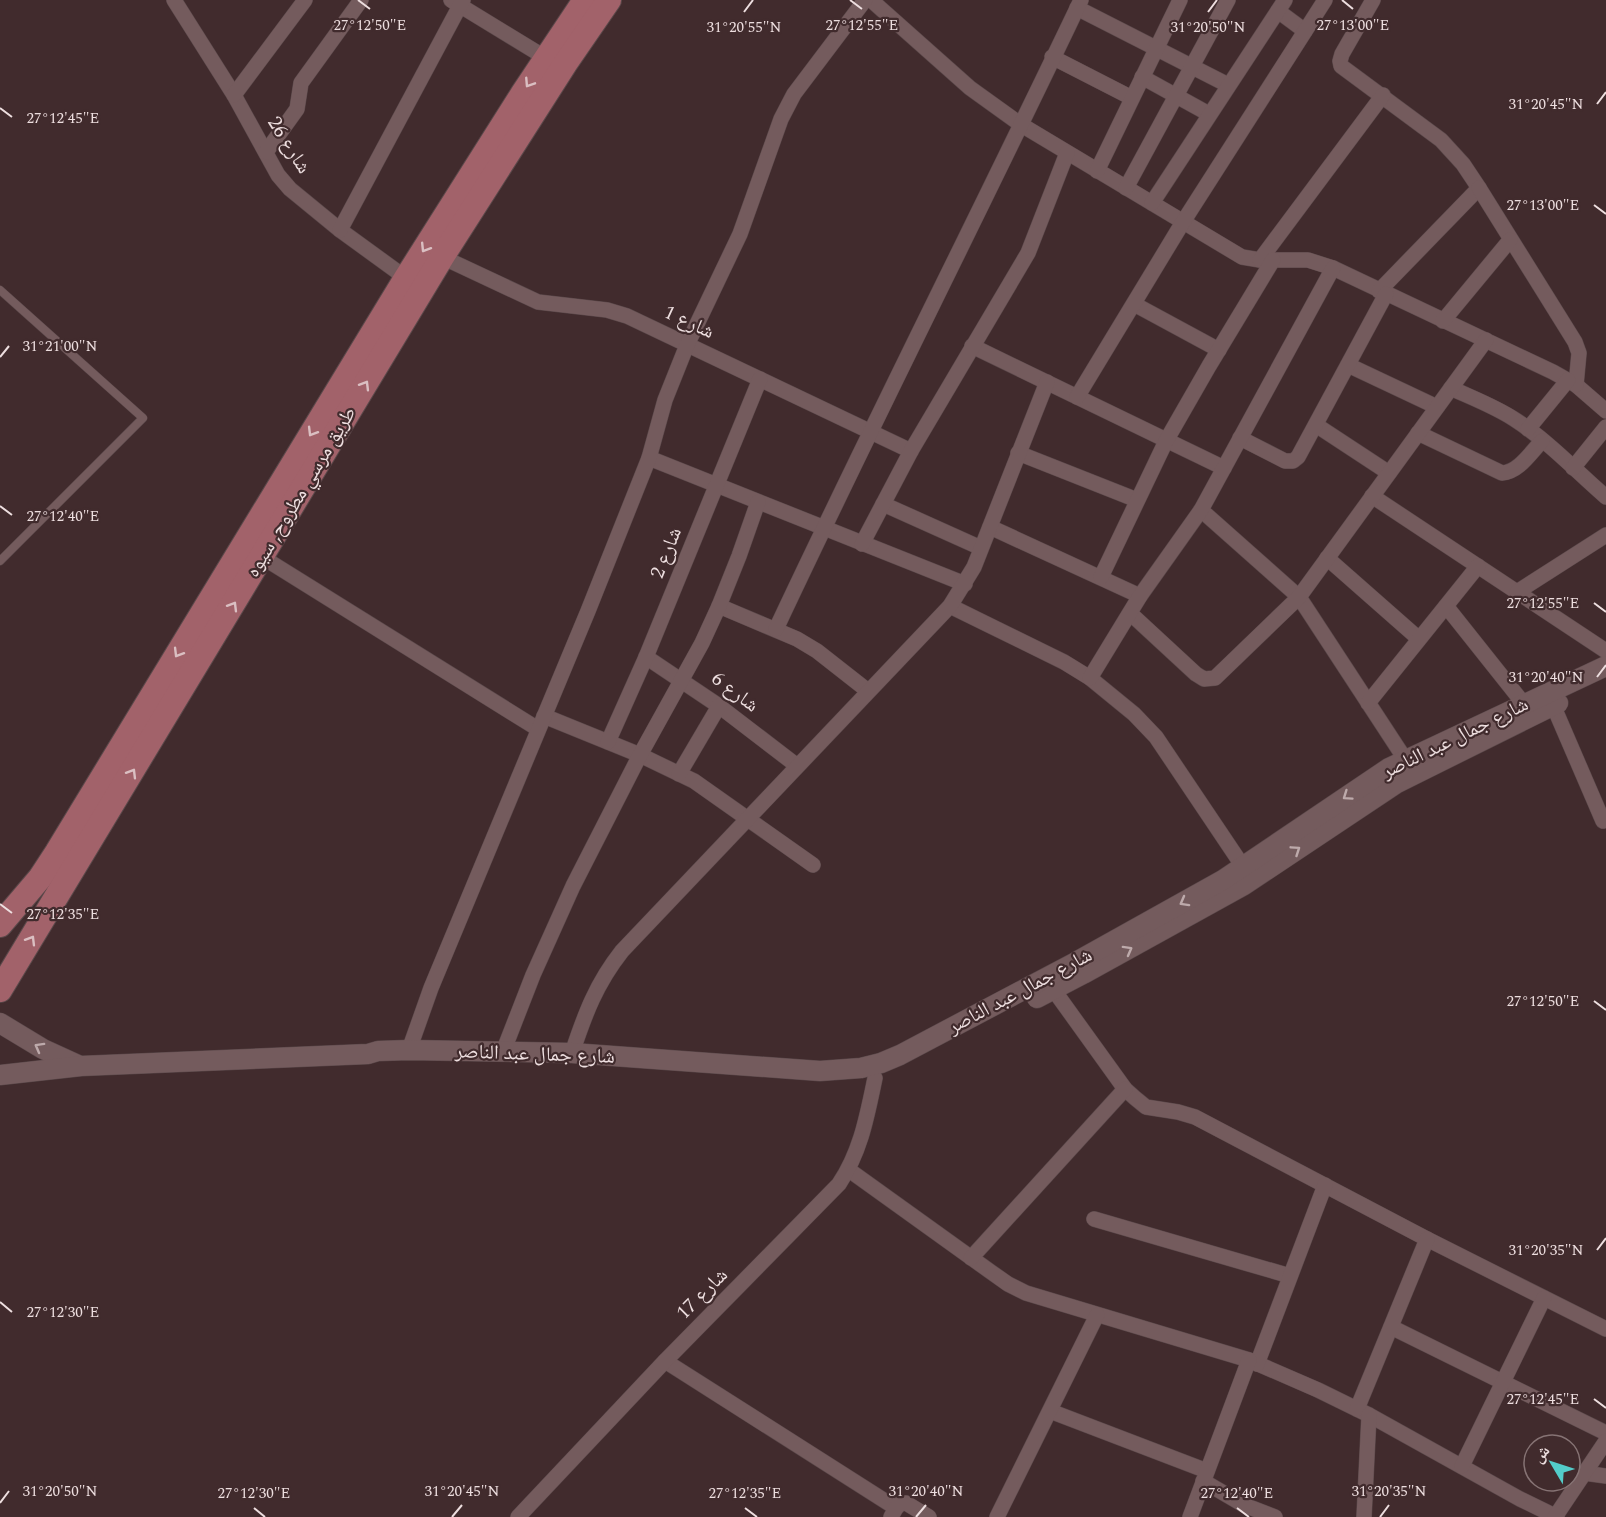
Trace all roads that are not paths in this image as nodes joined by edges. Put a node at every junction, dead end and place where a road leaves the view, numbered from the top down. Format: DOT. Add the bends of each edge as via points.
graph roads {
  1 [pos="174,0"];
  2 [pos="304,0"];
  3 [pos="361,0"];
  4 [pos="585,0"];
  5 [pos="609,0"];
  6 [pos="865,0"];
  7 [pos="871,0"];
  8 [pos="1180,0"];
  9 [pos="1228,0"];
  10 [pos="1325,0"];
  11 [pos="1373,0"];
  12 [pos="458,2"];
  13 [pos="1079,4"];
  14 [pos="1281,5"];
  15 [pos="1305,31"];
  16 [pos="1156,48"];
  17 [pos="1052,57"];
  18 [pos="546,58"];
  19 [pos="1192,66"];
  20 [pos="1142,76"];
  21 [pos="1228,85"];
  22 [pos="234,95"];
  23 [pos="1383,95"];
  24 [pos="1176,96"];
  25 [pos="1132,98"];
  26 [pos="1209,114"];
  27 [pos="1020,124"];
  28 [pos="266,152"];
  29 [pos="1067,153"];
  30 [pos="1097,171"];
  31 [pos="1126,188"];
  32 [pos="1479,188"];
  33 [pos="1152,203"];
  34 [pos="1183,222"];
  35 [pos="340,230"];
  36 [pos="1510,240"];
  37 [pos="442,257"];
  38 [pos="1267,260"];
  39 [pos="1333,268"];
  40 [pos="406,278"];
  41 [pos="0,290"];
  42 [pos="1383,293"];
  43 [pos="1134,303"];
  44 [pos="1443,321"];
  45 [pos="1486,340"];
  46 [pos="687,345"];
  47 [pos="972,346"];
  48 [pos="1219,350"];
  49 [pos="1348,365"];
  50 [pos="760,379"];
  51 [pos="1047,382"];
  52 [pos="1572,382"];
  53 [pos="1450,388"];
  54 [pos="1077,397"];
  55 [pos="1437,407"];
  56 [pos="1606,411"];
  57 [pos="1316,425"];
  58 [pos="1606,427"];
  59 [pos="1528,429"];
  60 [pos="871,432"];
  61 [pos="1418,433"];
  62 [pos="1240,438"];
  63 [pos="1166,441"];
  64 [pos="1542,441"];
  65 [pos="911,451"];
  66 [pos="1018,453"];
  67 [pos="649,458"];
  68 [pos="1224,468"];
  69 [pos="1573,468"];
  70 [pos="1389,473"];
  71 [pos="717,485"];
  72 [pos="1372,496"];
  73 [pos="1606,497"];
  74 [pos="1137,500"];
  75 [pos="758,502"];
  76 [pos="883,504"];
  77 [pos="1201,510"];
  78 [pos="990,527"];
  79 [pos="823,528"];
  80 [pos="1606,535"];
  81 [pos="862,544"];
  82 [pos="981,548"];
  83 [pos="262,557"];
  84 [pos="1328,558"];
  85 [pos="0,561"];
  86 [pos="1478,566"];
  87 [pos="1101,577"];
  88 [pos="964,585"];
  89 [pos="1517,592"];
  90 [pos="1140,596"];
  91 [pos="1299,597"];
  92 [pos="719,606"];
  93 [pos="950,606"];
  94 [pos="1446,606"];
  95 [pos="1130,613"];
  96 [pos="776,629"];
  97 [pos="1419,639"];
  98 [pos="1606,651"];
  99 [pos="646,657"];
  100 [pos="1606,666"];
  101 [pos="1090,678"];
  102 [pos="682,680"];
  103 [pos="1606,681"];
  104 [pos="868,691"];
  105 [pos="1368,703"];
  106 [pos="1524,704"];
  107 [pos="1553,705"];
  108 [pos="719,706"];
  109 [pos="541,722"];
  110 [pos="608,742"];
  111 [pos="640,755"];
  112 [pos="1405,759"];
  113 [pos="796,765"];
  114 [pos="679,774"];
  115 [pos="747,818"];
  116 [pos="1603,821"];
  117 [pos="813,865"];
  118 [pos="1244,868"];
  119 [pos="0,925"];
  120 [pos="1080,968"];
  121 [pos="1053,989"];
  122 [pos="0,990"];
  123 [pos="0,1023"];
  124 [pos="409,1050"];
  125 [pos="503,1052"];
  126 [pos="572,1053"];
  127 [pos="368,1054"];
  128 [pos="81,1066"];
  129 [pos="0,1075"];
  130 [pos="875,1078"];
  131 [pos="1125,1089"];
  132 [pos="849,1170"];
  133 [pos="1325,1185"];
  134 [pos="1094,1219"];
  135 [pos="1427,1239"];
  136 [pos="972,1258"];
  137 [pos="1290,1276"];
  138 [pos="1544,1298"];
  139 [pos="1097,1315"];
  140 [pos="1391,1327"];
  141 [pos="1606,1329"];
  142 [pos="665,1360"];
  143 [pos="1253,1362"];
  144 [pos="1504,1384"];
  145 [pos="1050,1411"];
  146 [pos="1363,1412"];
  147 [pos="1606,1433"];
  148 [pos="1606,1441"];
  149 [pos="1462,1466"];
  150 [pos="1584,1473"];
  151 [pos="1205,1476"];
  152 [pos="1606,1476"];
  153 [pos="893,1512"];
  154 [pos="518,1517"];
  155 [pos="929,1517"];
  156 [pos="997,1517"];
  157 [pos="1190,1517"];
  158 [pos="1275,1517"];
  159 [pos="1364,1517"];
  160 [pos="1556,1517"];
  1 -- 22 [label="street, شارع 26"];
  2 -- 22 [label="street"];
  3 -- 28 [label="street" via="301,83 297,109"];
  4 -- 18 [label="main road, طريق مرسي مطروح, سيوه"];
  5 -- 37 [label="main road, طريق مرسي مطروح, سيوه"];
  6 -- 46 [label="street" via="789,102 740,234"];
  7 -- 27 [label="street" via="970,88"];
  8 -- 16 [label="street"];
  9 -- 19 [label="street"];
  10 -- 15 [label="street"];
  11 -- 23 [label="street" via="1340,61 1345,70"];
  12 -- 18 [label="street"];
  12 -- 35 [label="street"];
  13 -- 16 [label="street"];
  13 -- 17 [label="street"];
  14 -- 15 [label="street"];
  14 -- 21 [label="street"];
  15 -- 34 [label="street"];
  16 -- 19 [label="street"];
  16 -- 20 [label="street"];
  17 -- 25 [label="street"];
  17 -- 27 [label="street"];
  18 -- 40 [label="main road, طريق مرسي مطروح, سيوه, one-way"];
  19 -- 21 [label="street"];
  19 -- 24 [label="street"];
  20 -- 24 [label="street"];
  20 -- 25 [label="street"];
  21 -- 26 [label="street"];
  22 -- 28 [label="street, شارع 26"];
  23 -- 32 [label="street" via="1452,151"];
  23 -- 38 [label="street"];
  24 -- 26 [label="street"];
  24 -- 31 [label="street"];
  25 -- 30 [label="street"];
  26 -- 33 [label="street"];
  27 -- 29 [label="street"];
  27 -- 60 [label="street"];
  28 -- 35 [label="street, شارع 26" via="290,189"];
  29 -- 30 [label="street"];
  29 -- 47 [label="street" via="1028,253"];
  30 -- 31 [label="street"];
  31 -- 33 [label="street"];
  32 -- 36 [label="street"];
  32 -- 42 [label="street"];
  33 -- 34 [label="street"];
  34 -- 38 [label="street" via="1242,257"];
  34 -- 43 [label="street"];
  35 -- 40 [label="street, شارع 26"];
  36 -- 44 [label="street"];
  36 -- 52 [label="street" via="1575,342 1579,359"];
  37 -- 46 [label="street, شارع 1" via="538,302 607,310"];
  83 -- 37 [label="main road, طريق مرسي مطروح, سيوه, one-way"];
  38 -- 39 [label="street" via="1308,260"];
  38 -- 48 [label="street"];
  39 -- 42 [label="street"];
  39 -- 62 [label="street"];
  40 -- 119 [label="main road, طريق مرسي مطروح, سيوه, one-way" via="51,860"];
  41 -- 85 [label="lane" via="143,418"];
  42 -- 44 [label="street"];
  42 -- 49 [label="street"];
  43 -- 48 [label="street"];
  43 -- 54 [label="street"];
  44 -- 45 [label="street"];
  45 -- 52 [label="street"];
  45 -- 53 [label="street"];
  46 -- 50 [label="street, شارع 1"];
  46 -- 67 [label="street" via="665,400"];
  47 -- 51 [label="street"];
  47 -- 65 [label="street"];
  48 -- 63 [label="street"];
  49 -- 55 [label="street"];
  49 -- 57 [label="street"];
  50 -- 60 [label="street, شارع 1"];
  50 -- 71 [label="street, شارع 2"];
  51 -- 54 [label="street"];
  51 -- 66 [label="street"];
  52 -- 56 [label="street"];
  52 -- 59 [label="street"];
  53 -- 55 [label="street"];
  53 -- 59 [label="street" via="1499,410"];
  54 -- 63 [label="street"];
  55 -- 61 [label="street"];
  57 -- 62 [label="street" via="1298,458 1289,462"];
  57 -- 70 [label="street"];
  58 -- 69 [label="street"];
  59 -- 64 [label="street"];
  60 -- 65 [label="street, شارع 1"];
  60 -- 79 [label="street"];
  61 -- 64 [label="street" via="1502,473 1517,468"];
  61 -- 70 [label="street"];
  62 -- 68 [label="street"];
  63 -- 68 [label="street"];
  63 -- 74 [label="street"];
  64 -- 69 [label="street"];
  65 -- 76 [label="street"];
  66 -- 74 [label="street"];
  66 -- 78 [label="street"];
  67 -- 71 [label="street"];
  67 -- 109 [label="street"];
  68 -- 77 [label="street"];
  69 -- 73 [label="street"];
  70 -- 72 [label="street"];
  71 -- 75 [label="street"];
  71 -- 99 [label="street, شارع 2"];
  72 -- 84 [label="street"];
  72 -- 86 [label="street"];
  74 -- 87 [label="street"];
  75 -- 79 [label="street"];
  75 -- 92 [label="street"];
  76 -- 81 [label="street"];
  76 -- 82 [label="street"];
  77 -- 90 [label="street"];
  77 -- 91 [label="street"];
  78 -- 82 [label="street"];
  78 -- 87 [label="street"];
  79 -- 81 [label="street"];
  79 -- 96 [label="street"];
  80 -- 89 [label="street"];
  81 -- 88 [label="street"];
  82 -- 88 [label="street"];
  83 -- 109 [label="street"];
  122 -- 83 [label="main road, طريق مرسي مطروح, سيوه, one-way"];
  84 -- 91 [label="street"];
  84 -- 97 [label="street"];
  86 -- 89 [label="street"];
  86 -- 94 [label="street"];
  87 -- 90 [label="street"];
  88 -- 93 [label="street"];
  89 -- 98 [label="street"];
  90 -- 95 [label="street"];
  91 -- 95 [label="street" via="1215,678 1204,679 1196,674"];
  91 -- 105 [label="street"];
  92 -- 96 [label="street"];
  92 -- 102 [label="street"];
  93 -- 101 [label="street"];
  93 -- 104 [label="street"];
  94 -- 97 [label="street"];
  94 -- 106 [label="street"];
  95 -- 101 [label="street"];
  96 -- 104 [label="street" via="817,651"];
  97 -- 105 [label="street"];
  99 -- 102 [label="street, شارع 6"];
  99 -- 110 [label="street, شارع 2"];
  100 -- 106 [label="street, شارع جمال عبد الناصر"];
  101 -- 118 [label="street" via="1156,737"];
  102 -- 108 [label="street, شارع 6"];
  102 -- 111 [label="street"];
  103 -- 107 [label="street, شارع جمال عبد الناصر"];
  104 -- 113 [label="street"];
  105 -- 112 [label="street"];
  106 -- 112 [label="street, شارع جمال عبد الناصر"];
  107 -- 116 [label="street"];
  120 -- 107 [label="street, شارع جمال عبد الناصر, one-way" via="1244,885 1397,783"];
  108 -- 113 [label="street, شارع 6"];
  108 -- 114 [label="street"];
  109 -- 110 [label="street"];
  109 -- 124 [label="street"];
  110 -- 111 [label="street"];
  111 -- 114 [label="street"];
  111 -- 125 [label="street" via="556,921"];
  112 -- 118 [label="street, شارع جمال عبد الناصر, one-way"];
  113 -- 115 [label="street"];
  114 -- 115 [label="street"];
  115 -- 117 [label="street"];
  115 -- 126 [label="street" via="608,969 587,1007"];
  118 -- 120 [label="street, شارع جمال عبد الناصر, one-way"];
  120 -- 121 [label="street, شارع جمال عبد الناصر"];
  120 -- 126 [label="street, شارع جمال عبد الناصر" via="900,1055 861,1068 820,1071"];
  121 -- 130 [label="street, شارع جمال عبد الناصر"];
  121 -- 131 [label="street"];
  128 -- 123 [label="street, شارع جمال عبد الناصر, one-way"];
  124 -- 125 [label="street, شارع جمال عبد الناصر"];
  124 -- 127 [label="street, شارع جمال عبد الناصر"];
  125 -- 126 [label="street, شارع جمال عبد الناصر"];
  127 -- 128 [label="street, شارع جمال عبد الناصر"];
  127 -- 130 [label="street, شارع جمال عبد الناصر" via="378,1059 571,1065 815,1084"];
  128 -- 129 [label="street, شارع جمال عبد الناصر"];
  130 -- 132 [label="street, شارع 17" via="862,1136"];
  131 -- 133 [label="street" via="1146,1107 1195,1117"];
  131 -- 136 [label="street"];
  132 -- 136 [label="street"];
  132 -- 142 [label="street, شارع 17" via="828,1198"];
  133 -- 135 [label="street"];
  133 -- 137 [label="street"];
  134 -- 137 [label="street"];
  135 -- 138 [label="street"];
  135 -- 140 [label="street"];
  136 -- 139 [label="street" via="1026,1293"];
  137 -- 143 [label="street"];
  138 -- 141 [label="street"];
  138 -- 144 [label="street"];
  139 -- 143 [label="street"];
  139 -- 145 [label="street"];
  140 -- 144 [label="street"];
  140 -- 146 [label="street"];
  142 -- 153 [label="street"];
  142 -- 154 [label="street, شارع 17"];
  143 -- 146 [label="street"];
  143 -- 151 [label="street"];
  144 -- 147 [label="street"];
  144 -- 149 [label="street"];
  145 -- 151 [label="street"];
  145 -- 156 [label="street"];
  146 -- 149 [label="street"];
  146 -- 159 [label="street"];
  148 -- 150 [label="street"];
  149 -- 160 [label="street"];
  150 -- 152 [label="street"];
  150 -- 160 [label="street"];
  151 -- 157 [label="street"];
  151 -- 158 [label="street" via="1244,1505"];
  153 -- 155 [label="street" via="900,1503 906,1503"];
}
